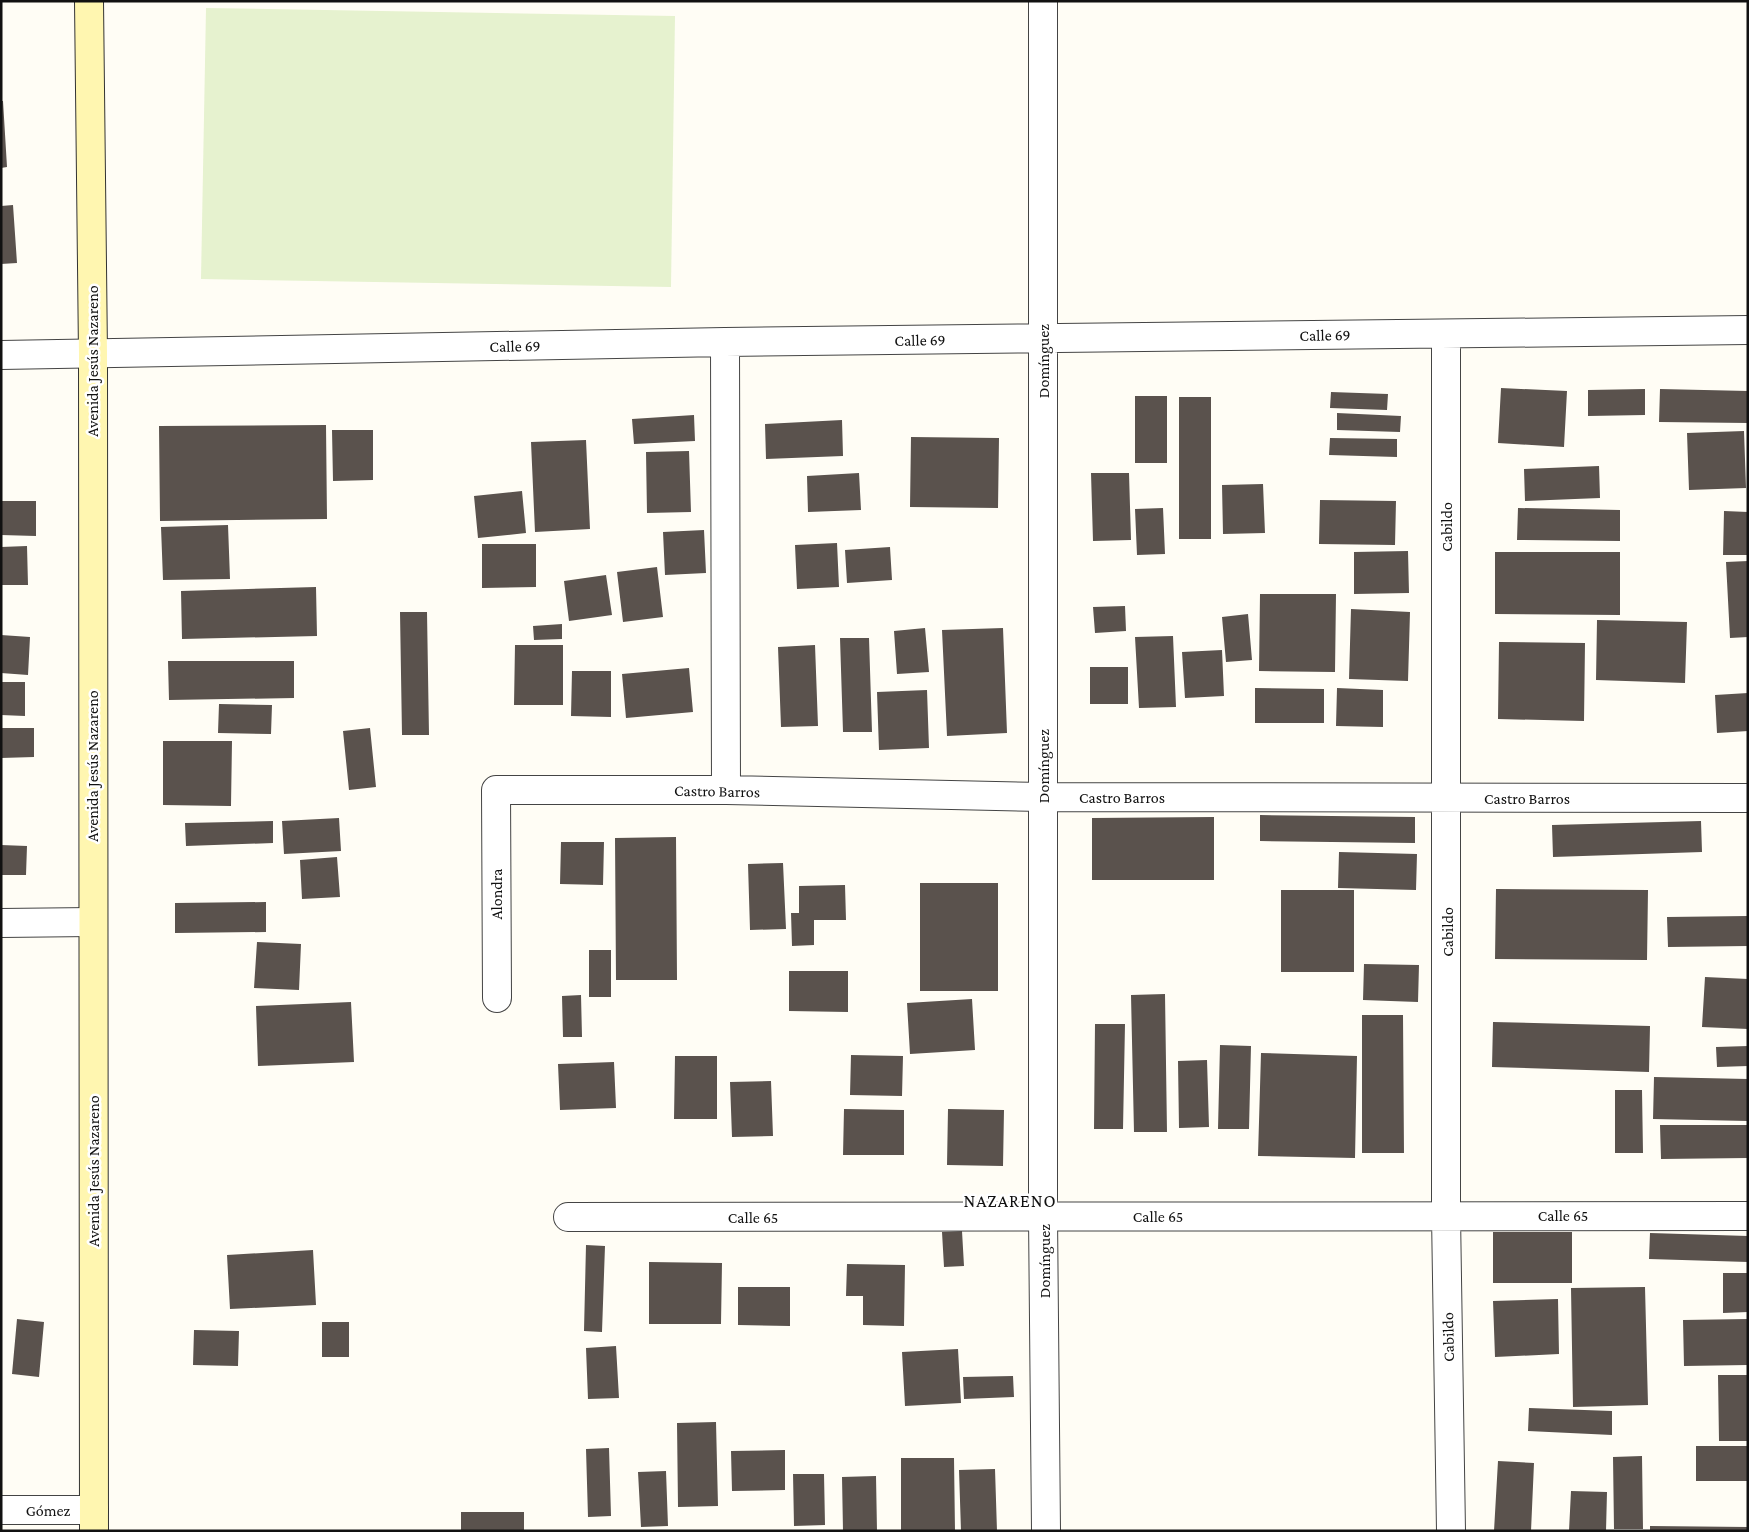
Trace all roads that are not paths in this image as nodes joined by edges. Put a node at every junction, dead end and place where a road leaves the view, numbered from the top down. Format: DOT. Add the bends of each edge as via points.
graph roads {
  1 [pos="89,1"];
  2 [pos="1042,1"];
  3 [pos="1748,330"];
  4 [pos="1446,334"];
  5 [pos="1042,338"];
  6 [pos="725,342"];
  7 [pos="93,354"];
  8 [pos="1,355"];
  9 [pos="496,790"];
  10 [pos="726,790"];
  11 [pos="1043,797"];
  12 [pos="1447,798"];
  13 [pos="1748,798"];
  14 [pos="92,922"];
  15 [pos="1,924"];
  16 [pos="497,998"];
  17 [pos="1446,1215"];
  18 [pos="1043,1216"];
  19 [pos="1748,1216"];
  20 [pos="568,1217"];
  21 [pos="1,1510"];
  22 [pos="94,1520"];
  23 [pos="1046,1531"];
  24 [pos="1451,1531"];
  1 -- 7 [label="main road, Avenida Jesús Nazareno"];
  2 -- 5 [label="street, Domínguez"];
  3 -- 4 [label="street, Calle 69"];
  4 -- 5 [label="street, Calle 69"];
  4 -- 12 [label="street, Cabildo"];
  5 -- 6 [label="street, Calle 69"];
  5 -- 11 [label="street, Domínguez"];
  6 -- 7 [label="street, Calle 69"];
  6 -- 10 [label="street"];
  7 -- 8 [label="street, Calle 69"];
  7 -- 14 [label="main road, Avenida Jesús Nazareno"];
  9 -- 10 [label="street, Castro Barros"];
  9 -- 16 [label="street, Alondra"];
  10 -- 11 [label="street, Castro Barros"];
  11 -- 12 [label="street, Castro Barros"];
  11 -- 18 [label="street, Domínguez"];
  12 -- 13 [label="street, Castro Barros"];
  12 -- 17 [label="street, Cabildo"];
  14 -- 15 [label="street"];
  14 -- 22 [label="main road, Avenida Jesús Nazareno"];
  17 -- 18 [label="street, Calle 65"];
  17 -- 19 [label="street, Calle 65"];
  17 -- 24 [label="street, Cabildo"];
  18 -- 20 [label="street, Calle 65"];
  18 -- 23 [label="street, Domínguez"];
  21 -- 22 [label="street, Gómez"];
}
